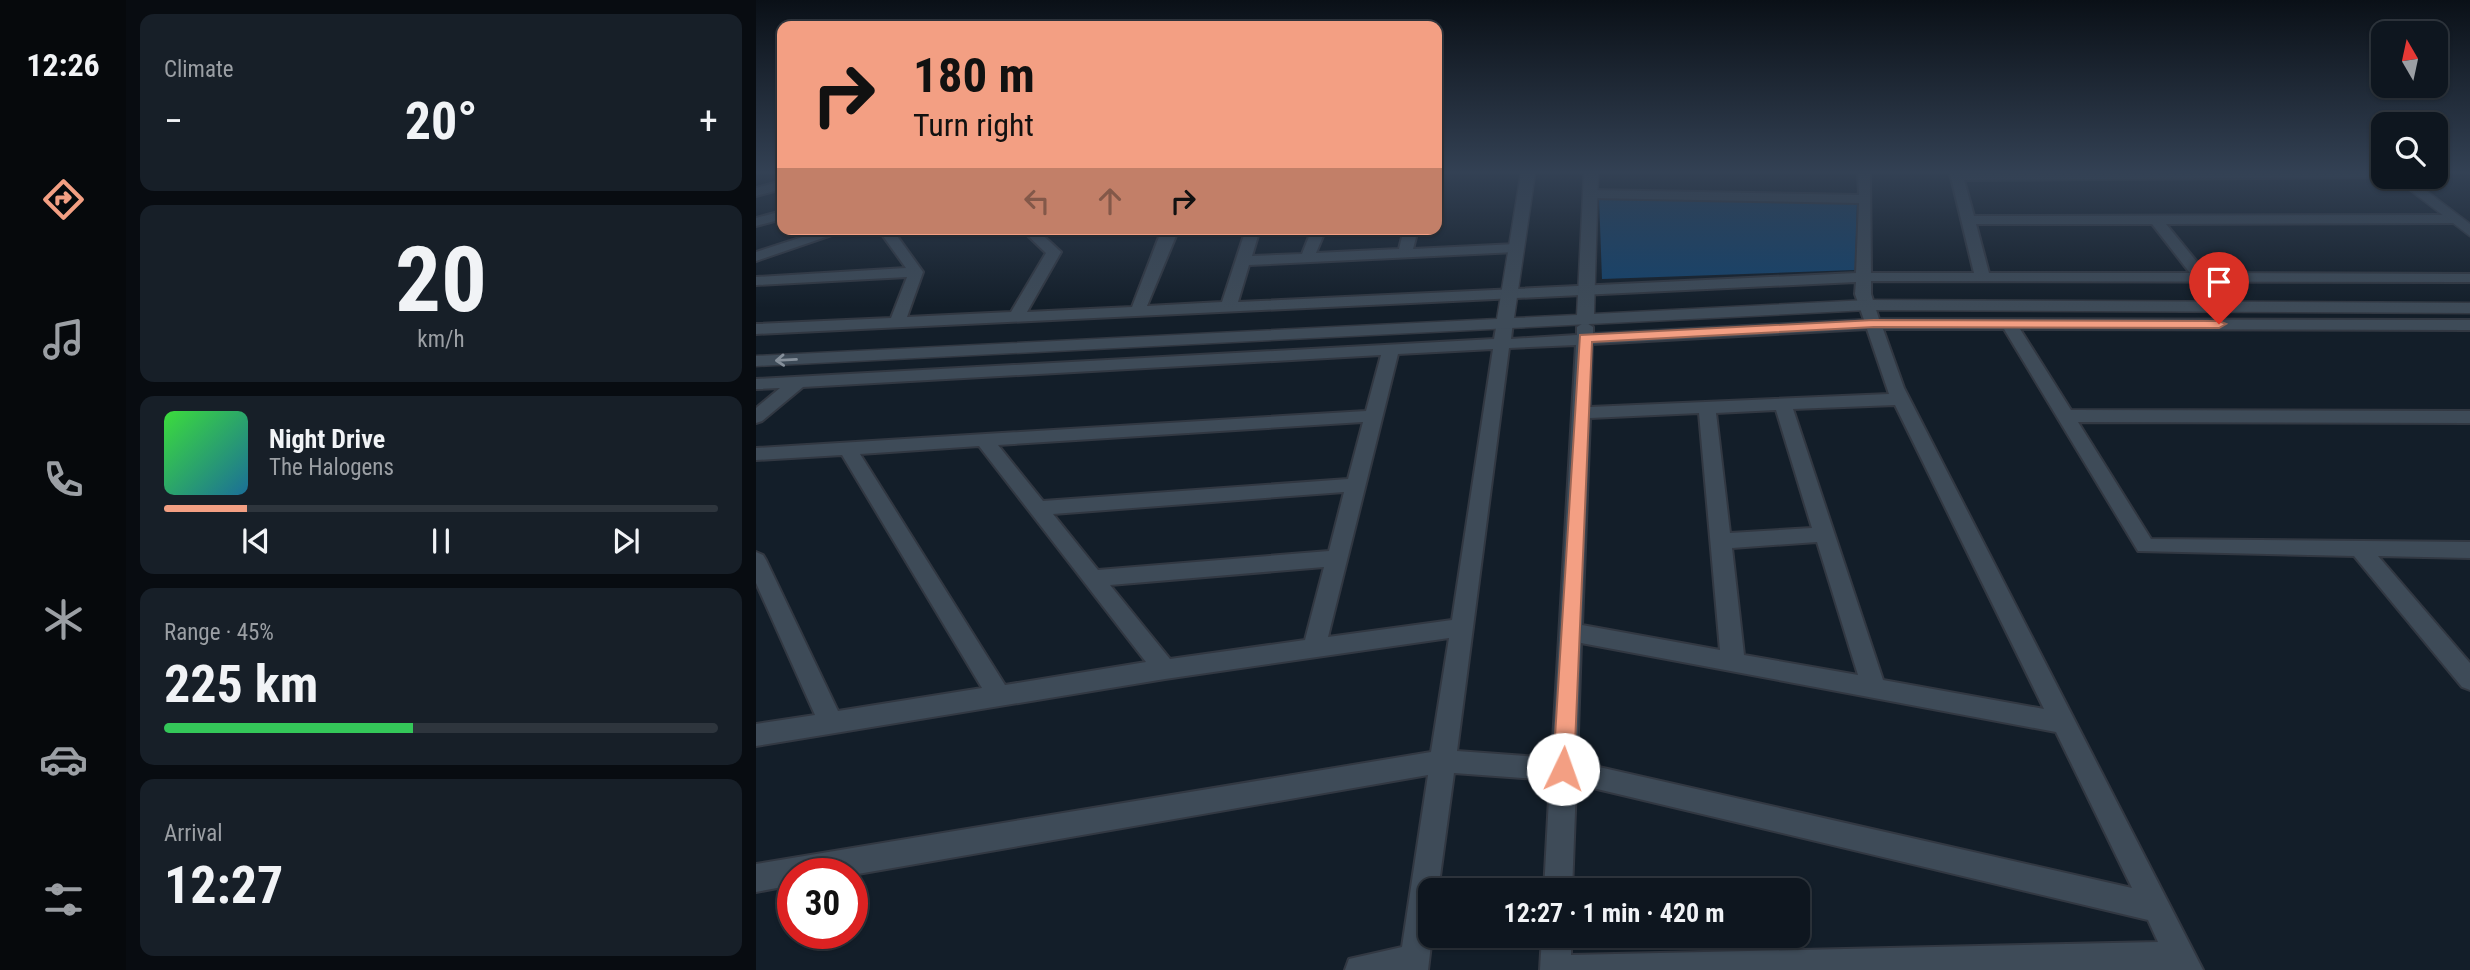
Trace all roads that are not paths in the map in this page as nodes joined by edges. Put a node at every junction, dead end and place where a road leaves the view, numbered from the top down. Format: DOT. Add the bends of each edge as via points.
graph roads {
  1 [pos="1521,218"];
  2 [pos="1589,218"];
  3 [pos="1866,218"];
  4 [pos="2333,218"];
  5 [pos="1966,220"];
  6 [pos="2156,220"];
  7 [pos="824,235"];
  8 [pos="889,235"];
  9 [pos="1035,235"];
  10 [pos="1169,235"];
  11 [pos="1251,235"];
  12 [pos="1317,235"];
  13 [pos="1410,235"];
  14 [pos="1516,248"];
  15 [pos="1405,253"];
  16 [pos="756,257"];
  17 [pos="1307,258"];
  18 [pos="1243,261"];
  19 [pos="916,272"];
  20 [pos="1983,278"];
  21 [pos="2202,278"];
  22 [pos="2470,278"];
  23 [pos="756,281"];
  24 [pos="1587,290"];
  25 [pos="2470,295"];
  26 [pos="1867,300"];
  27 [pos="1228,307"];
  28 [pos="2470,308"];
  29 [pos="1137,312"];
  30 [pos="1017,316"];
  31 [pos="1505,318"];
  32 [pos="897,322"];
  33 [pos="1585,322"];
  34 [pos="2008,323"];
  35 [pos="2470,325"];
  36 [pos="756,329"];
  37 [pos="756,347"];
  38 [pos="1391,350"];
  39 [pos="756,361"];
  40 [pos="798,382"];
  41 [pos="756,384"];
  42 [pos="1900,399"];
  43 [pos="1783,404"];
  44 [pos="1707,408"];
  45 [pos="1581,413"];
  46 [pos="1374,416"];
  47 [pos="2065,416"];
  48 [pos="2470,416"];
  49 [pos="756,417"];
  50 [pos="984,440"];
  51 [pos="848,449"];
  52 [pos="756,454"];
  53 [pos="1356,485"];
  54 [pos="1038,508"];
  55 [pos="1825,534"];
  56 [pos="1720,541"];
  57 [pos="2360,549"];
  58 [pos="2470,550"];
  59 [pos="1337,558"];
  60 [pos="756,560"];
  61 [pos="1093,578"];
  62 [pos="1462,627"];
  63 [pos="1570,632"];
  64 [pos="1314,647"];
  65 [pos="1733,662"];
  66 [pos="1165,669"];
  67 [pos="2470,680"];
  68 [pos="1874,688"];
  69 [pos="999,696"];
  70 [pos="831,723"];
  71 [pos="2062,723"];
  72 [pos="756,735"];
  73 [pos="1444,761"];
  74 [pos="1563,769"];
  75 [pos="756,878"];
  76 [pos="1559,878"];
  77 [pos="2156,908"];
  78 [pos="1556,948"];
  79 [pos="2184,963"];
  80 [pos="1414,965"];
  81 [pos="1360,970"];
  82 [pos="1555,970"];
  1 -- 14 [label="street"];
  2 -- 24 [label="street"];
  3 -- 26 [label="street"];
  4 -- 6 [label="street"];
  5 -- 6 [label="street"];
  5 -- 20 [label="street"];
  6 -- 21 [label="street"];
  7 -- 16 [label="street"];
  8 -- 19 [label="street"];
  9 -- 30 [label="street" via="1054,252"];
  10 -- 29 [label="street"];
  11 -- 18 [label="street"];
  12 -- 17 [label="street"];
  13 -- 15 [label="street"];
  14 -- 15 [label="street"];
  14 -- 31 [label="street"];
  15 -- 17 [label="street"];
  17 -- 18 [label="street"];
  18 -- 27 [label="street"];
  19 -- 23 [label="street"];
  19 -- 32 [label="street"];
  20 -- 21 [label="street"];
  20 -- 26 [label="street"];
  21 -- 22 [label="street"];
  24 -- 26 [label="street"];
  24 -- 31 [label="street"];
  24 -- 33 [label="street"];
  25 -- 26 [label="street"];
  26 -- 28 [label="street"];
  26 -- 33 [label="street"];
  26 -- 34 [label="street"];
  26 -- 42 [label="street"];
  27 -- 29 [label="street"];
  27 -- 31 [label="street"];
  29 -- 30 [label="street"];
  30 -- 32 [label="street"];
  31 -- 33 [label="street"];
  31 -- 37 [label="street"];
  31 -- 38 [label="street"];
  31 -- 39 [label="street, one-way"];
  31 -- 62 [label="street"];
  32 -- 36 [label="street"];
  33 -- 45 [label="street"];
  34 -- 35 [label="street"];
  34 -- 47 [label="street"];
  38 -- 40 [label="street"];
  38 -- 46 [label="street"];
  40 -- 41 [label="street"];
  40 -- 49 [label="street"];
  42 -- 43 [label="street"];
  42 -- 71 [label="street"];
  43 -- 44 [label="street"];
  43 -- 55 [label="street"];
  44 -- 45 [label="street"];
  44 -- 56 [label="street"];
  45 -- 63 [label="street"];
  46 -- 50 [label="street"];
  46 -- 53 [label="street"];
  47 -- 48 [label="street"];
  47 -- 57 [label="street" via="2145,546"];
  50 -- 51 [label="street"];
  50 -- 54 [label="street"];
  51 -- 52 [label="street"];
  51 -- 69 [label="street"];
  53 -- 54 [label="street"];
  53 -- 59 [label="street"];
  54 -- 61 [label="street"];
  55 -- 56 [label="street"];
  55 -- 68 [label="street"];
  56 -- 65 [label="street"];
  57 -- 58 [label="street"];
  57 -- 67 [label="street"];
  59 -- 61 [label="street"];
  59 -- 64 [label="street"];
  60 -- 70 [label="street"];
  61 -- 66 [label="street"];
  62 -- 64 [label="street"];
  62 -- 73 [label="street"];
  63 -- 65 [label="street"];
  63 -- 74 [label="street"];
  64 -- 66 [label="street"];
  65 -- 68 [label="street"];
  66 -- 69 [label="street"];
  68 -- 71 [label="street"];
  69 -- 70 [label="street"];
  70 -- 72 [label="street"];
  71 -- 77 [label="street"];
  73 -- 74 [label="street"];
  73 -- 75 [label="street"];
  73 -- 80 [label="street"];
  74 -- 76 [label="street"];
  74 -- 77 [label="street"];
  77 -- 79 [label="street"];
  78 -- 82 [label="street"];
  79 -- 82 [label="street"];
  80 -- 81 [label="street"];
}
